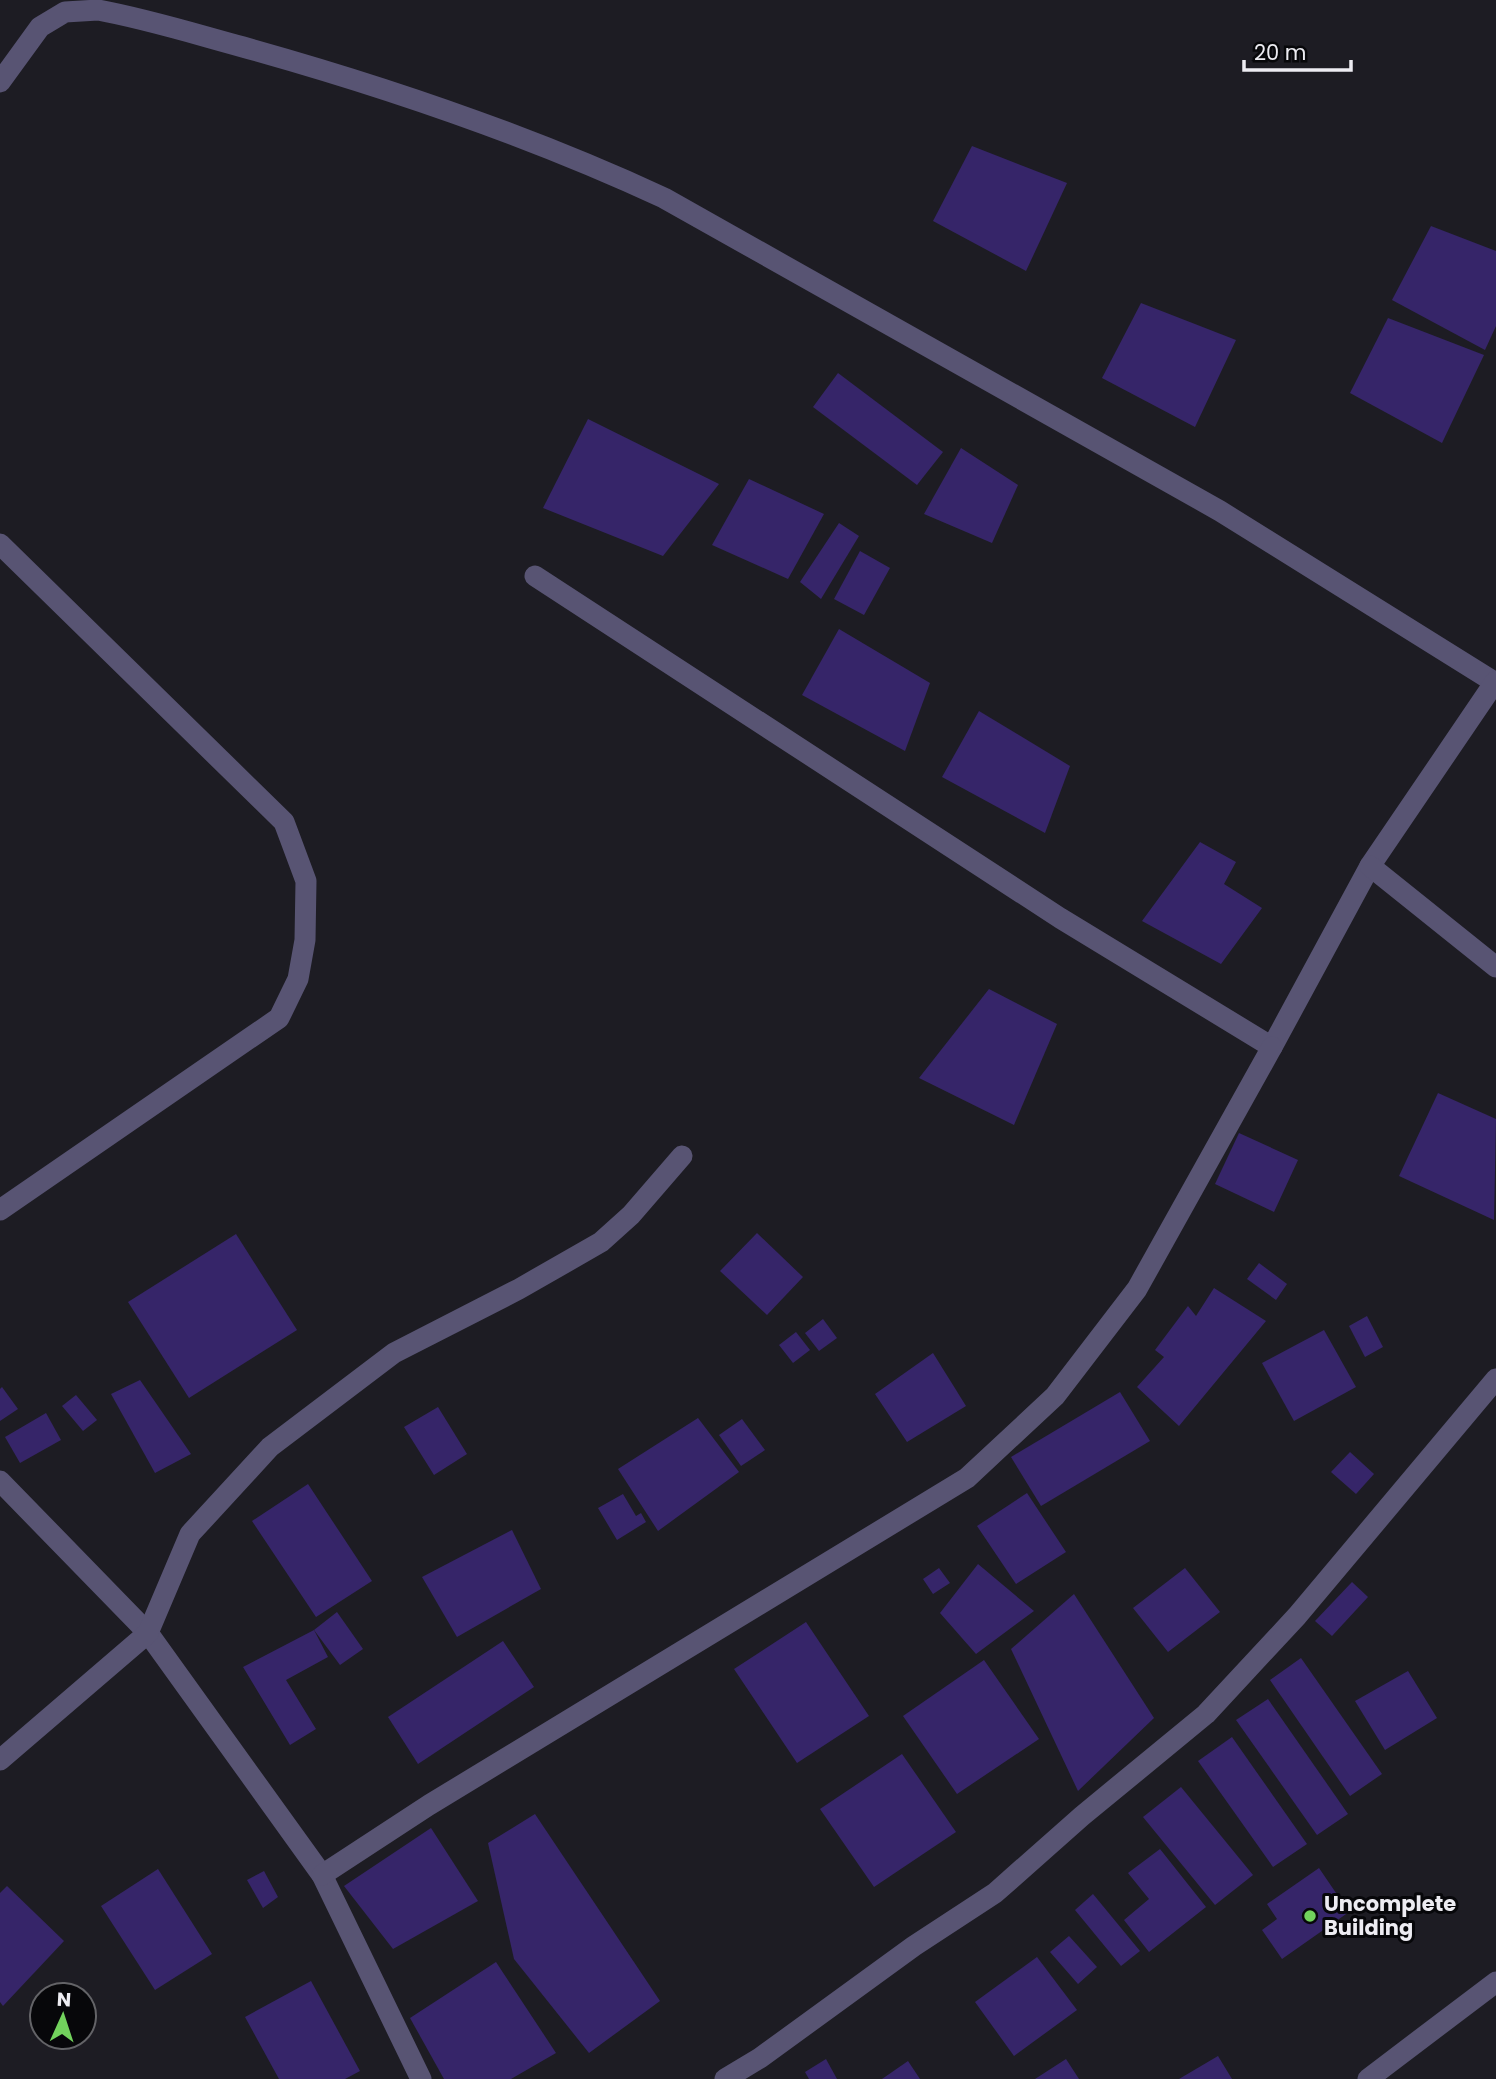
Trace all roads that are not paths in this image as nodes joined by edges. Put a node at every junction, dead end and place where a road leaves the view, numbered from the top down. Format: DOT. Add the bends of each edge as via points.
graph roads {
  1 [pos="0,82"];
  2 [pos="0,544"];
  3 [pos="535,576"];
  4 [pos="1495,683"];
  5 [pos="1370,866"];
  6 [pos="1496,967"];
  7 [pos="1272,1047"];
  8 [pos="682,1156"];
  9 [pos="0,1210"];
  10 [pos="1496,1379"];
  11 [pos="0,1481"];
  12 [pos="148,1633"];
  13 [pos="0,1760"];
  14 [pos="322,1875"];
  15 [pos="1496,1982"];
  16 [pos="1378,2076"];
  17 [pos="421,2079"];
  18 [pos="725,2079"];
  1 -- 4 [label="street" via="40,27 65,12 98,10 326,70 592,164 664,198 1220,511"];
  2 -- 9 [label="street" via="284,822 306,881 305,940 298,979 279,1018"];
  3 -- 7 [label="street" via="1060,918"];
  4 -- 5 [label="street"];
  5 -- 6 [label="street"];
  5 -- 7 [label="street"];
  7 -- 14 [label="street" via="1136,1289 1055,1396 967,1478 429,1805"];
  8 -- 12 [label="street" via="601,1242 394,1353 270,1447 190,1534"];
  10 -- 18 [label="street" via="1297,1616 1206,1714 995,1893"];
  11 -- 12 [label="street"];
  12 -- 13 [label="street"];
  12 -- 14 [label="street"];
  14 -- 17 [label="street"];
  15 -- 16 [label="street"];
}
